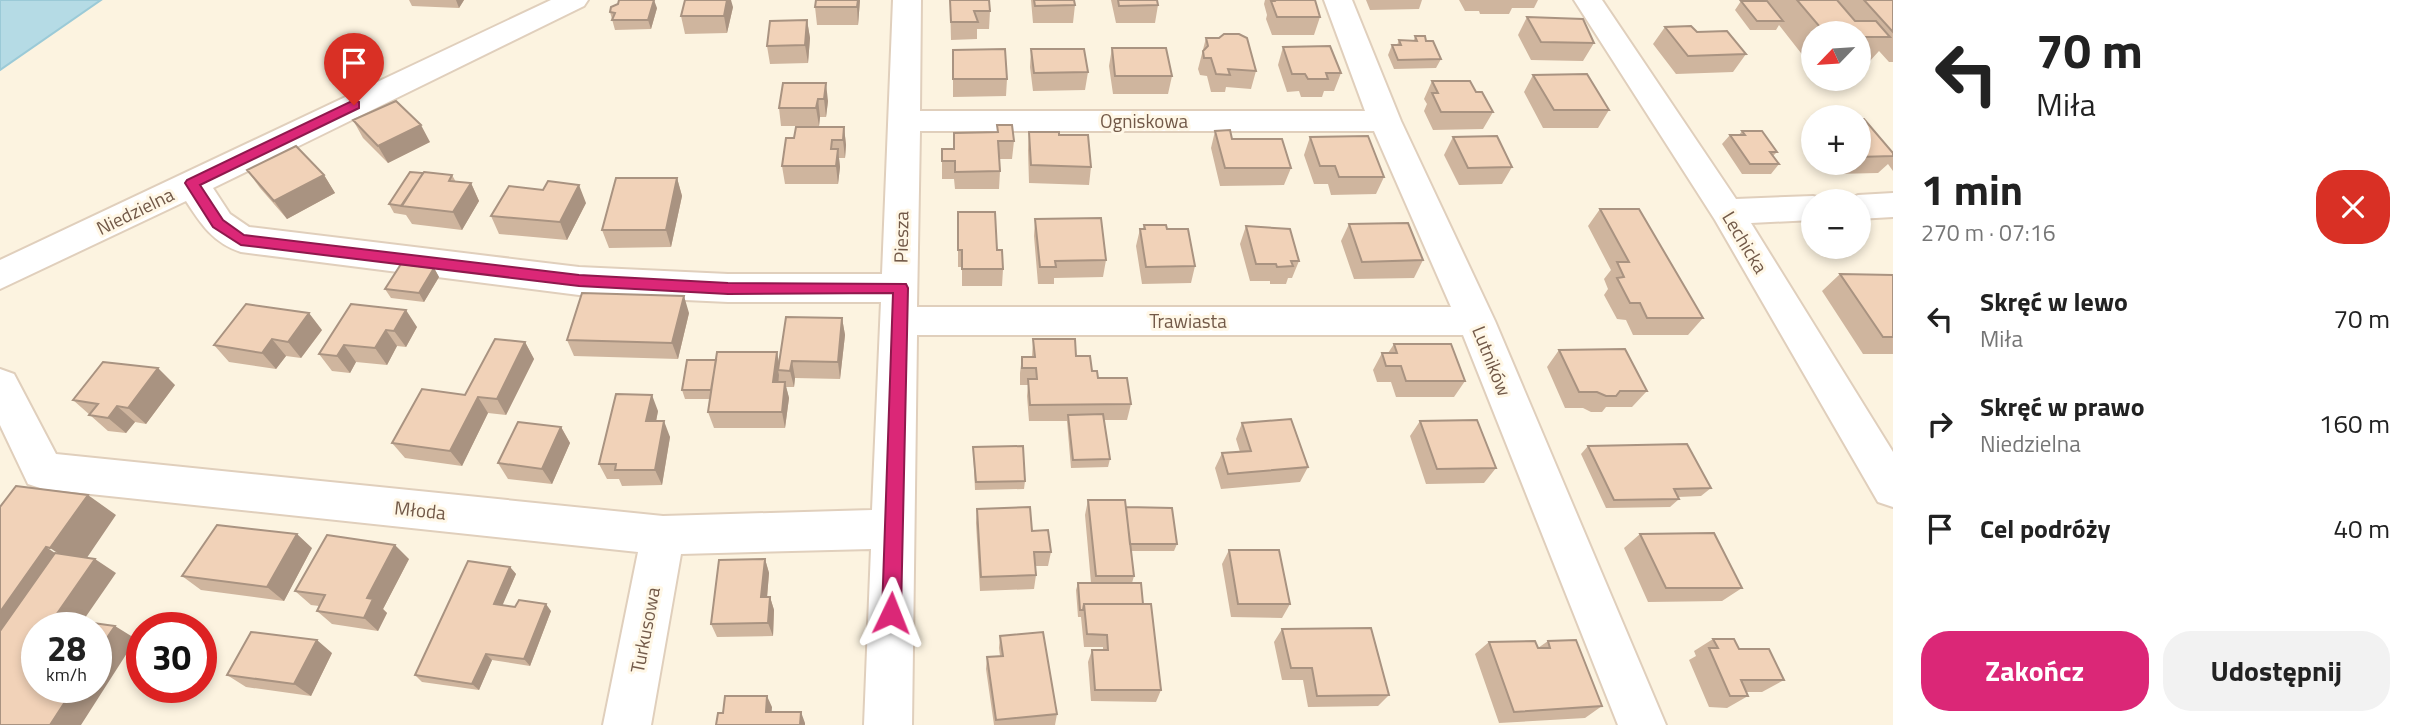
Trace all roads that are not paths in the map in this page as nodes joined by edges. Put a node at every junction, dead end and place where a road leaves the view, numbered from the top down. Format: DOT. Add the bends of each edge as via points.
graph roads {
  1 [pos="574,0"];
  2 [pos="907,0"];
  3 [pos="1338,0"];
  4 [pos="1588,0"];
  5 [pos="537,7"];
  6 [pos="903,121"];
  7 [pos="1385,121"];
  8 [pos="192,183"];
  9 [pos="1893,205"];
  10 [pos="1871,206"];
  11 [pos="1801,209"];
  12 [pos="1727,212"];
  13 [pos="0,276"];
  14 [pos="900,304"];
  15 [pos="1476,321"];
  16 [pos="0,385"];
  17 [pos="1893,489"];
  18 [pos="894,529"];
  19 [pos="663,535"];
  20 [pos="627,725"];
  21 [pos="888,725"];
  22 [pos="1642,725"];
  1 -- 5 [label="street, Niedzielna"];
  2 -- 6 [label="street, Piesza"];
  3 -- 7 [label="street, Lutników"];
  4 -- 12 [label="street, Lechicka"];
  5 -- 8 [label="street, Niedzielna"];
  6 -- 7 [label="street, Ogniskowa"];
  6 -- 14 [label="street, Piesza"];
  7 -- 15 [label="street, Lutników"];
  8 -- 13 [label="street, Niedzielna"];
  8 -- 14 [label="street, Trawiasta" via="218,223 241,239 579,281 728,288"];
  9 -- 10 [label="street"];
  11 -- 12 [label="street"];
  12 -- 17 [label="street, Lechicka"];
  14 -- 15 [label="street, Trawiasta"];
  14 -- 18 [label="street, Piesza"];
  15 -- 22 [label="street, Lutników"];
  16 -- 19 [label="street, Młoda" via="43,471"];
  18 -- 19 [label="street, Młoda"];
  18 -- 21 [label="street, Piesza"];
  19 -- 20 [label="street, Turkusowa"];
}
